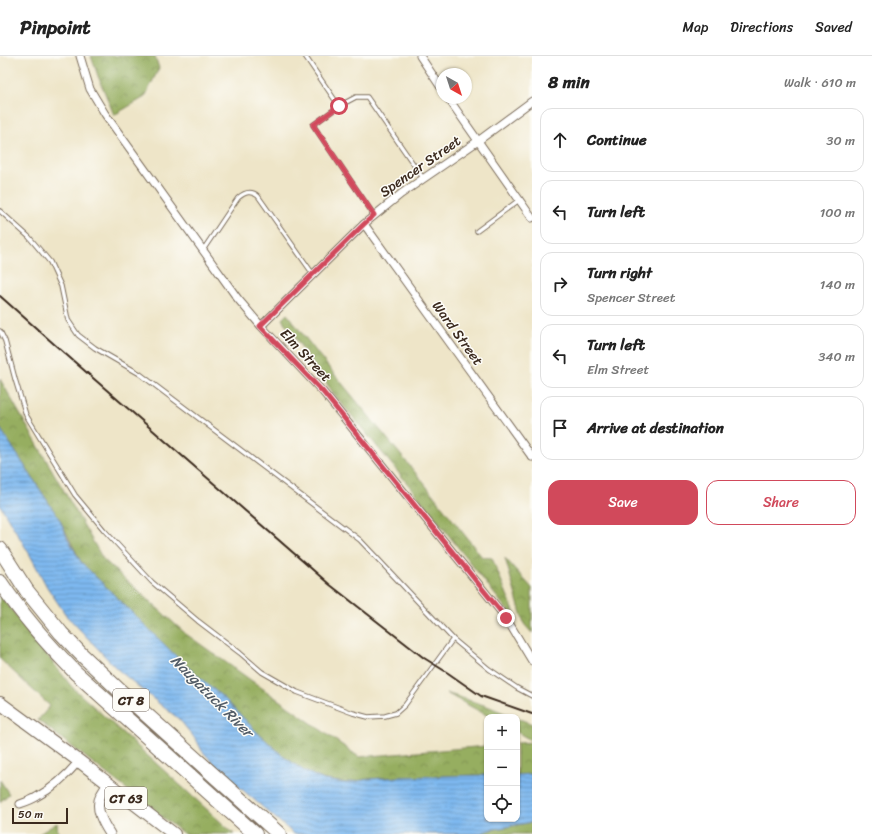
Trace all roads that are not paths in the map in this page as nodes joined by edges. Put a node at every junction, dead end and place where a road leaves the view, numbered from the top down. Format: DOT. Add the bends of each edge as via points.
graph roads {
  1 [pos="80,56"];
  2 [pos="305,56"];
  3 [pos="420,56"];
  4 [pos="436,80"];
  5 [pos="532,102"];
  6 [pos="452,104"];
  7 [pos="339,106"];
  8 [pos="478,141"];
  9 [pos="423,178"];
  10 [pos="519,200"];
  11 [pos="0,211"];
  12 [pos="374,215"];
  13 [pos="532,218"];
  14 [pos="364,224"];
  15 [pos="477,232"];
  16 [pos="203,250"];
  17 [pos="313,274"];
  18 [pos="260,326"];
  19 [pos="0,332"];
  20 [pos="532,457"];
  21 [pos="0,550"];
  22 [pos="0,582"];
  23 [pos="453,639"];
  24 [pos="532,661"];
  25 [pos="532,696"];
  26 [pos="0,703"];
  27 [pos="79,761"];
  28 [pos="108,784"];
  29 [pos="20,804"];
  30 [pos="110,834"];
  31 [pos="174,834"];
  32 [pos="255,834"];
  33 [pos="280,834"];
  1 -- 16 [label="street, Elm Street" via="90,89 105,114"];
  2 -- 7 [label="lane"];
  3 -- 4 [label="street"];
  5 -- 8 [label="street, Spencer Street"];
  6 -- 8 [label="street"];
  7 -- 9 [label="lane" via="356,97 367,97"];
  7 -- 12 [label="lane" via="313,125"];
  8 -- 9 [label="street, Spencer Street"];
  8 -- 10 [label="street"];
  9 -- 12 [label="street, Spencer Street"];
  10 -- 13 [label="street"];
  10 -- 15 [label="lane"];
  11 -- 23 [label="lane" via="29,237 50,262 61,286 68,320 78,334 95,348 140,374 360,540"];
  12 -- 14 [label="street, Spencer Street"];
  14 -- 17 [label="street, Spencer Street"];
  14 -- 20 [label="street, Ward Street"];
  16 -- 17 [label="lane" via="238,198 248,192 254,192"];
  16 -- 18 [label="street, Elm Street"];
  17 -- 18 [label="street, Spencer Street"];
  18 -- 24 [label="street, Elm Street" via="323,392 506,618"];
  19 -- 23 [label="lane" via="5,341 26,415 75,495 152,582 262,672 297,692 353,713 368,717 385,716 405,706"];
  21 -- 33 [label="highway, CT 8" via="39,606 80,653"];
  22 -- 32 [label="highway, CT 8" via="39,633 76,673"];
  23 -- 25 [label="lane" via="489,669"];
  26 -- 27 [label="main road, CT 63"];
  27 -- 28 [label="main road, CT 63"];
  27 -- 29 [label="street" via="60,780 37,797"];
  28 -- 30 [label="street" via="98,800 98,806"];
  28 -- 31 [label="main road, CT 63"];
}
